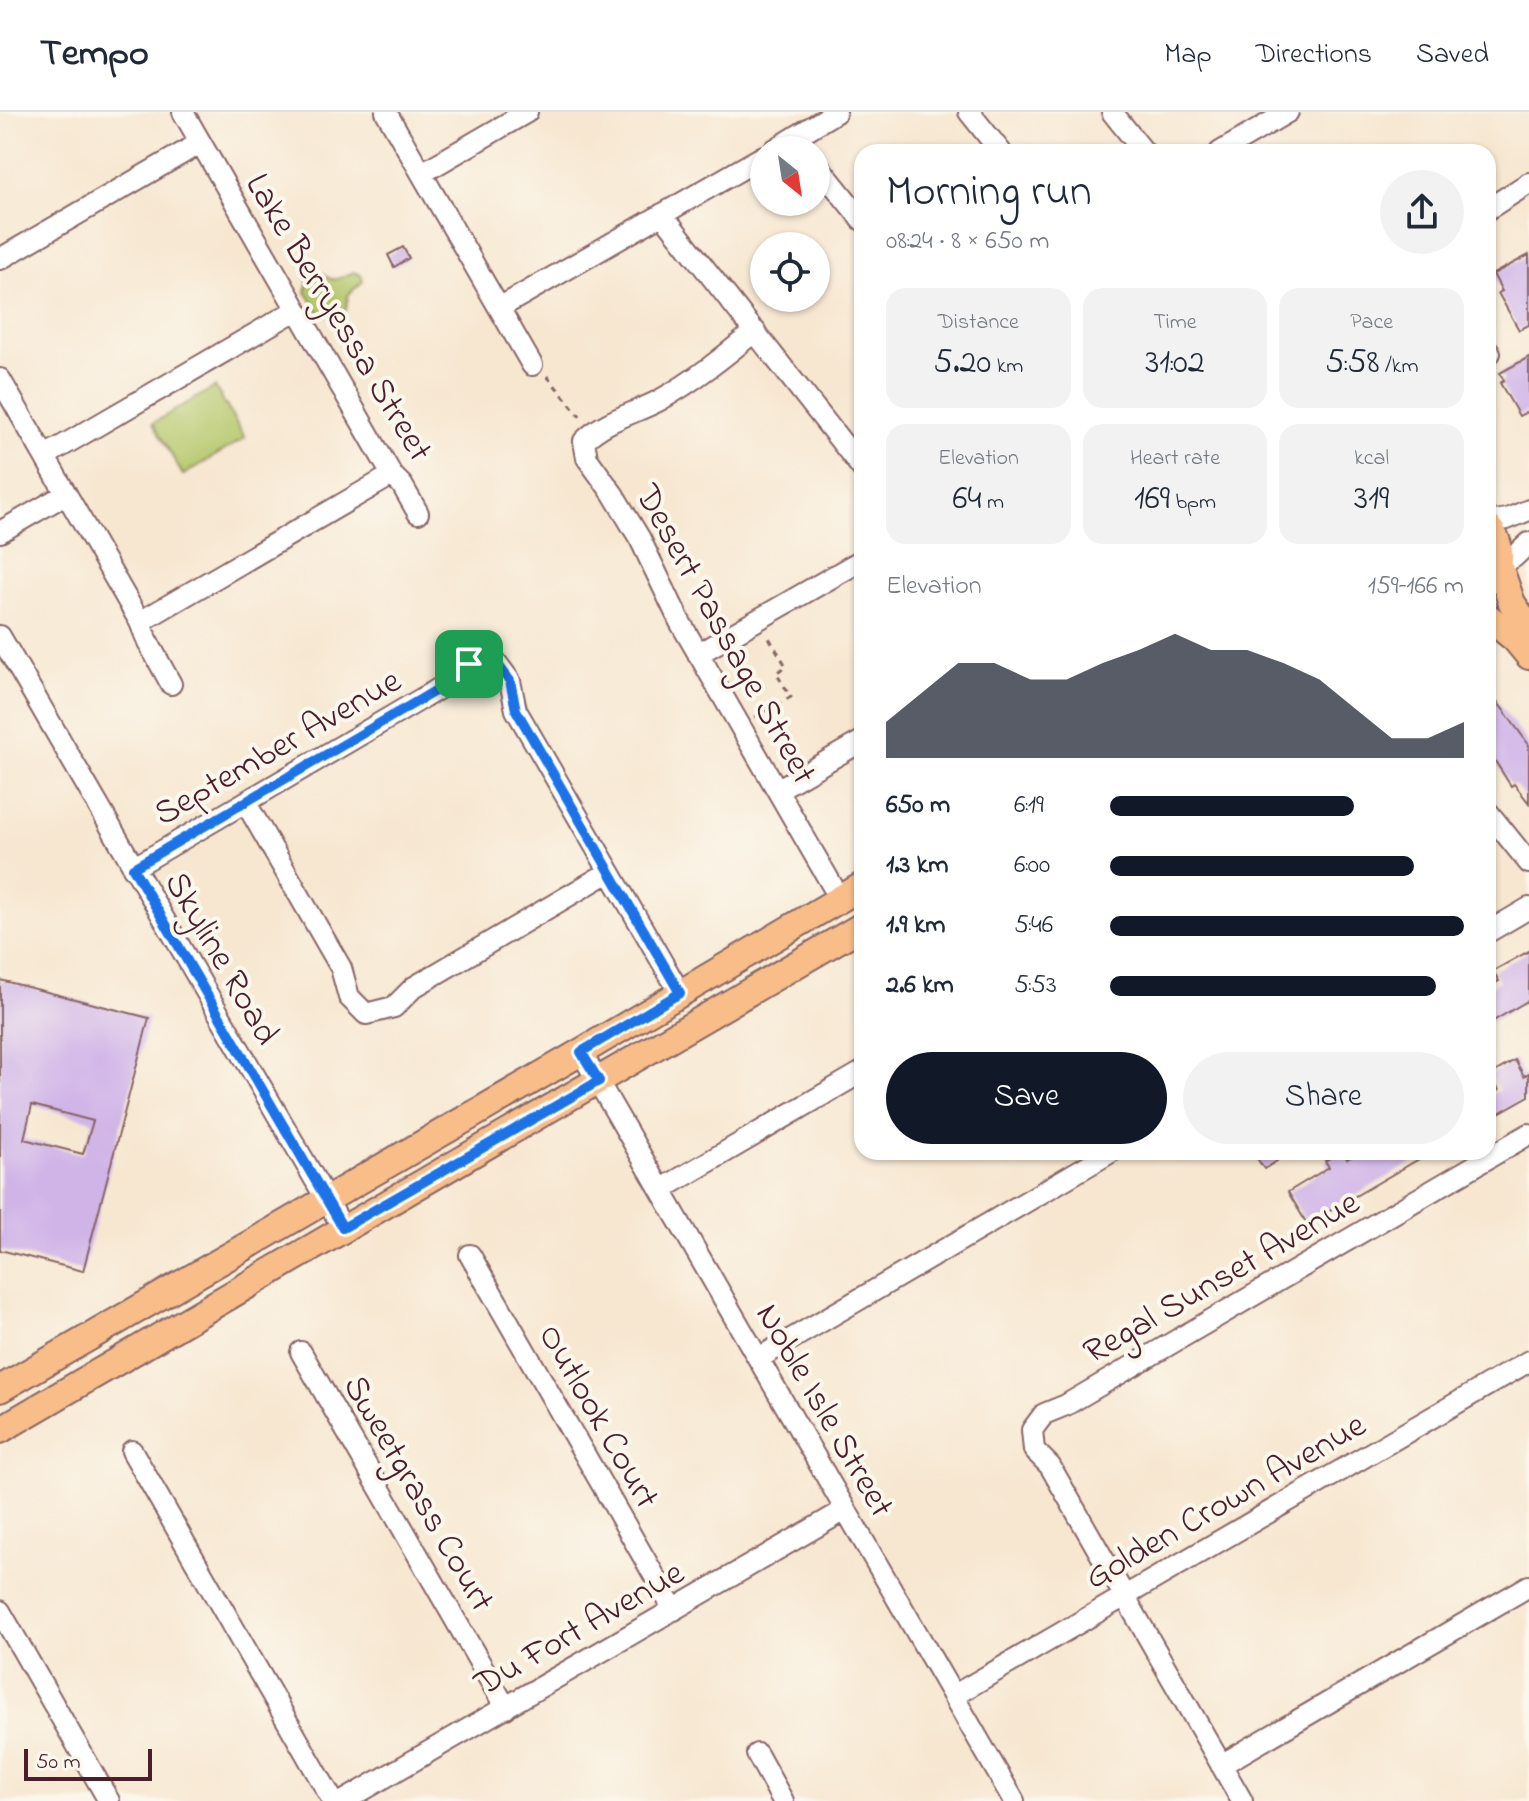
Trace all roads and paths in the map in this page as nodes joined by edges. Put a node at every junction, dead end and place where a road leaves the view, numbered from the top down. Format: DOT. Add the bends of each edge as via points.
graph roads {
  1 [pos="183,112"];
  2 [pos="386,112"];
  3 [pos="527,112"];
  4 [pos="836,112"];
  5 [pos="969,112"];
  6 [pos="1112,112"];
  7 [pos="1288,112"];
  8 [pos="809,136"];
  9 [pos="200,143"];
  10 [pos="995,144"];
  11 [pos="1138,144"];
  12 [pos="1234,144"];
  13 [pos="750,164"];
  14 [pos="422,173"];
  15 [pos="830,180"];
  16 [pos="1528,185"];
  17 [pos="1496,204"];
  18 [pos="854,210"];
  19 [pos="662,214"];
  20 [pos="0,259"];
  21 [pos="499,308"];
  22 [pos="296,310"];
  23 [pos="755,331"];
  24 [pos="536,366"];
  25 [pos="0,379"];
  26 [pos="580,416"];
  27 [pos="45,456"];
  28 [pos="854,458"];
  29 [pos="392,475"];
  30 [pos="66,494"];
  31 [pos="1529,510"];
  32 [pos="418,513"];
  33 [pos="1496,522"];
  34 [pos="0,532"];
  35 [pos="1529,543"];
  36 [pos="854,565"];
  37 [pos="1496,572"];
  38 [pos="1496,579"];
  39 [pos="140,622"];
  40 [pos="1496,624"];
  41 [pos="763,628"];
  42 [pos="1529,628"];
  43 [pos="0,636"];
  44 [pos="698,654"];
  45 [pos="1529,656"];
  46 [pos="171,684"];
  47 [pos="748,721"];
  48 [pos="854,746"];
  49 [pos="777,790"];
  50 [pos="246,803"];
  51 [pos="1496,822"];
  52 [pos="1529,863"];
  53 [pos="133,868"];
  54 [pos="609,872"];
  55 [pos="851,892"];
  56 [pos="1529,908"];
  57 [pos="1496,927"];
  58 [pos="854,931"];
  59 [pos="680,993"];
  60 [pos="581,1052"];
  61 [pos="854,1077"];
  62 [pos="599,1081"];
  63 [pos="1529,1134"];
  64 [pos="1496,1153"];
  65 [pos="1097,1160"];
  66 [pos="1485,1160"];
  67 [pos="662,1189"];
  68 [pos="326,1199"];
  69 [pos="343,1228"];
  70 [pos="470,1255"];
  71 [pos="301,1352"];
  72 [pos="759,1358"];
  73 [pos="1529,1361"];
  74 [pos="0,1389"];
  75 [pos="0,1430"];
  76 [pos="132,1451"];
  77 [pos="845,1510"];
  78 [pos="1529,1586"];
  79 [pos="1125,1596"];
  80 [pos="674,1610"];
  81 [pos="0,1611"];
  82 [pos="953,1696"];
  83 [pos="506,1708"];
  84 [pos="757,1754"];
  85 [pos="1221,1765"];
  86 [pos="109,1801"];
  87 [pos="333,1801"];
  88 [pos="344,1801"];
  89 [pos="783,1801"];
  90 [pos="1014,1801"];
  91 [pos="1242,1801"];
  1 -- 9 [label="street, Lake Berryessa Street"];
  2 -- 14 [label="street"];
  3 -- 14 [label="street"];
  4 -- 8 [label="street"];
  5 -- 10 [label="street"];
  6 -- 11 [label="street"];
  7 -- 12 [label="street"];
  9 -- 20 [label="street"];
  9 -- 22 [label="street, Lake Berryessa Street"];
  13 -- 19 [label="street"];
  14 -- 21 [label="street"];
  15 -- 18 [label="street"];
  16 -- 17 [label="street"];
  19 -- 21 [label="street"];
  19 -- 23 [label="street"];
  21 -- 24 [label="street"];
  22 -- 27 [label="street"];
  22 -- 29 [label="street, Lake Berryessa Street"];
  23 -- 28 [label="street"];
  23 -- 44 [label="street, Desert Passage Street" via="689,383 594,430 584,441 587,458 640,539"];
  24 -- 26 [label="path"];
  25 -- 27 [label="street"];
  27 -- 30 [label="street"];
  29 -- 32 [label="street, Lake Berryessa Street"];
  29 -- 39 [label="street"];
  30 -- 34 [label="street"];
  30 -- 39 [label="street"];
  31 -- 33 [label="street"];
  35 -- 37 [label="street"];
  36 -- 44 [label="street"];
  38 -- 42 [label="main road"];
  39 -- 46 [label="street"];
  40 -- 45 [label="main road"];
  41 -- 47 [label="path" via="786,666 776,673 791,697"];
  43 -- 53 [label="street, Skyline Road"];
  44 -- 49 [label="street, Desert Passage Street"];
  48 -- 49 [label="street"];
  49 -- 55 [label="street, Desert Passage Street" via="819,863"];
  50 -- 53 [label="street, September Avenue"];
  50 -- 54 [label="street" via="341,968 349,997 366,1014 394,1007 414,987"];
  50 -- 54 [label="street, September Avenue" via="445,685 469,664 493,658 510,681 516,710"];
  51 -- 52 [label="street"];
  53 -- 68 [label="street, Skyline Road"];
  54 -- 59 [label="street"];
  55 -- 59 [label="main road"];
  56 -- 57 [label="street"];
  58 -- 62 [label="main road"];
  59 -- 60 [label="main road"];
  60 -- 62 [label="street, Noble Isle Street"];
  60 -- 68 [label="main road"];
  61 -- 67 [label="street"];
  62 -- 67 [label="street, Noble Isle Street"];
  62 -- 69 [label="main road"];
  63 -- 64 [label="street, Regal Sunset Avenue"];
  65 -- 72 [label="street"];
  66 -- 79 [label="street, Regal Sunset Avenue" via="1044,1414 1032,1430 1034,1450 1050,1466"];
  67 -- 72 [label="street, Noble Isle Street"];
  68 -- 69 [label="street, Skyline Road"];
  68 -- 74 [label="main road"];
  69 -- 75 [label="main road"];
  70 -- 80 [label="street, Outlook Court"];
  71 -- 83 [label="street, Sweetgrass Court"];
  72 -- 77 [label="street, Noble Isle Street"];
  73 -- 79 [label="street, Golden Crown Avenue"];
  76 -- 87 [label="street"];
  77 -- 80 [label="street, Du Fort Avenue"];
  77 -- 82 [label="street, Noble Isle Street"];
  78 -- 85 [label="street"];
  79 -- 82 [label="street, Golden Crown Avenue"];
  79 -- 85 [label="street"];
  80 -- 83 [label="street, Du Fort Avenue"];
  81 -- 86 [label="street"];
  82 -- 90 [label="street, Noble Isle Street"];
  83 -- 88 [label="street, Du Fort Avenue"];
  84 -- 89 [label="street"];
  85 -- 91 [label="street"];
}
